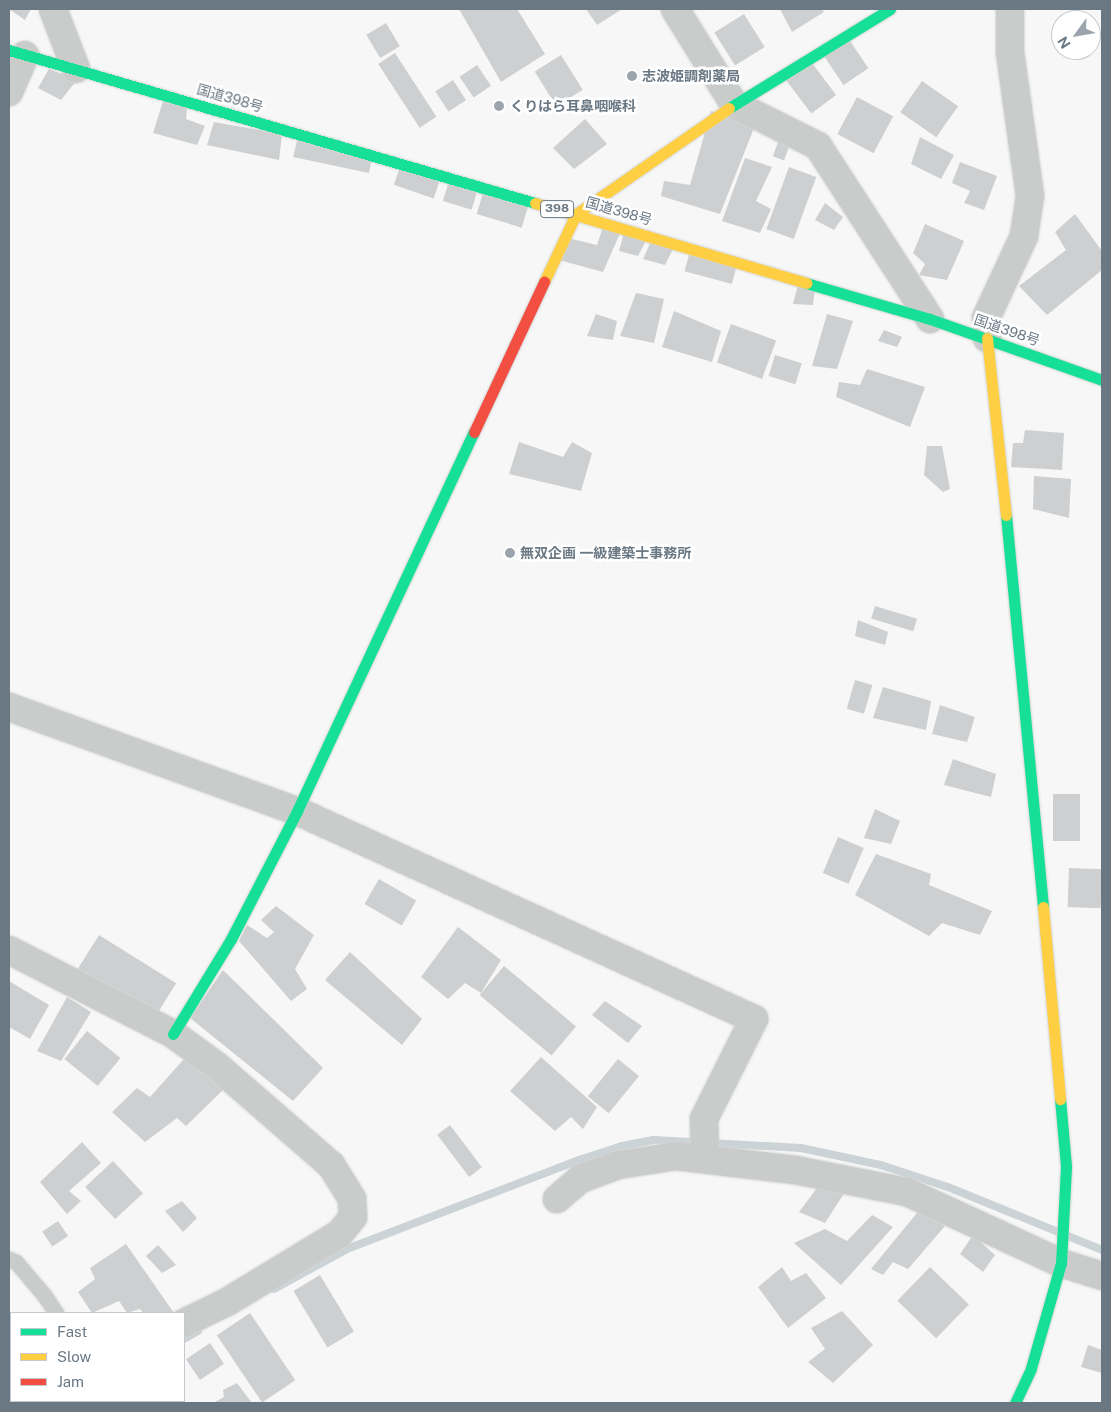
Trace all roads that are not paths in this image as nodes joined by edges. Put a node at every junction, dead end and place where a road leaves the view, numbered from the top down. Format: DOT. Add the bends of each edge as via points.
graph roads {
  1 [pos="53,9"];
  2 [pos="675,9"];
  3 [pos="890,9"];
  4 [pos="1010,9"];
  5 [pos="17,52"];
  6 [pos="76,69"];
  7 [pos="9,92"];
  8 [pos="734,104"];
  9 [pos="576,214"];
  10 [pos="930,319"];
  11 [pos="987,338"];
  12 [pos="1102,380"];
  13 [pos="9,707"];
  14 [pos="297,811"];
  15 [pos="9,950"];
  16 [pos="173,1034"];
  17 [pos="705,1158"];
  18 [pos="558,1200"];
  19 [pos="9,1259"];
  20 [pos="1061,1259"];
  21 [pos="1102,1276"];
  22 [pos="55,1312"];
  23 [pos="185,1323"];
  24 [pos="1015,1403"];
  1 -- 6 [label="street"];
  2 -- 8 [label="street"];
  3 -- 8 [label="main road"];
  4 -- 11 [label="street" via="1010,52 1030,196 1024,236 986,318"];
  5 -- 6 [label="main road, 国道398号 / 398"];
  5 -- 7 [label="street"];
  6 -- 9 [label="main road, 国道398号 / 398"];
  8 -- 9 [label="main road"];
  8 -- 10 [label="street" via="818,146"];
  9 -- 10 [label="main road, 国道398号 / 398"];
  9 -- 14 [label="main road"];
  10 -- 11 [label="main road, 国道398号 / 398"];
  11 -- 12 [label="main road, 国道398号 / 398"];
  11 -- 20 [label="main road" via="1021,659 1066,1166"];
  13 -- 14 [label="street"];
  14 -- 16 [label="main road" via="231,939"];
  14 -- 17 [label="street" via="754,1020 704,1119"];
  15 -- 16 [label="street"];
  16 -- 23 [label="street" via="217,1066 331,1164 352,1199 353,1217 331,1238 227,1302"];
  17 -- 18 [label="street" via="676,1156 618,1165 580,1179"];
  17 -- 20 [label="street" via="795,1170 907,1192"];
  19 -- 22 [label="lane" via="16,1262 44,1294"];
  20 -- 21 [label="street"];
  20 -- 24 [label="main road" via="1030,1368"];
}
